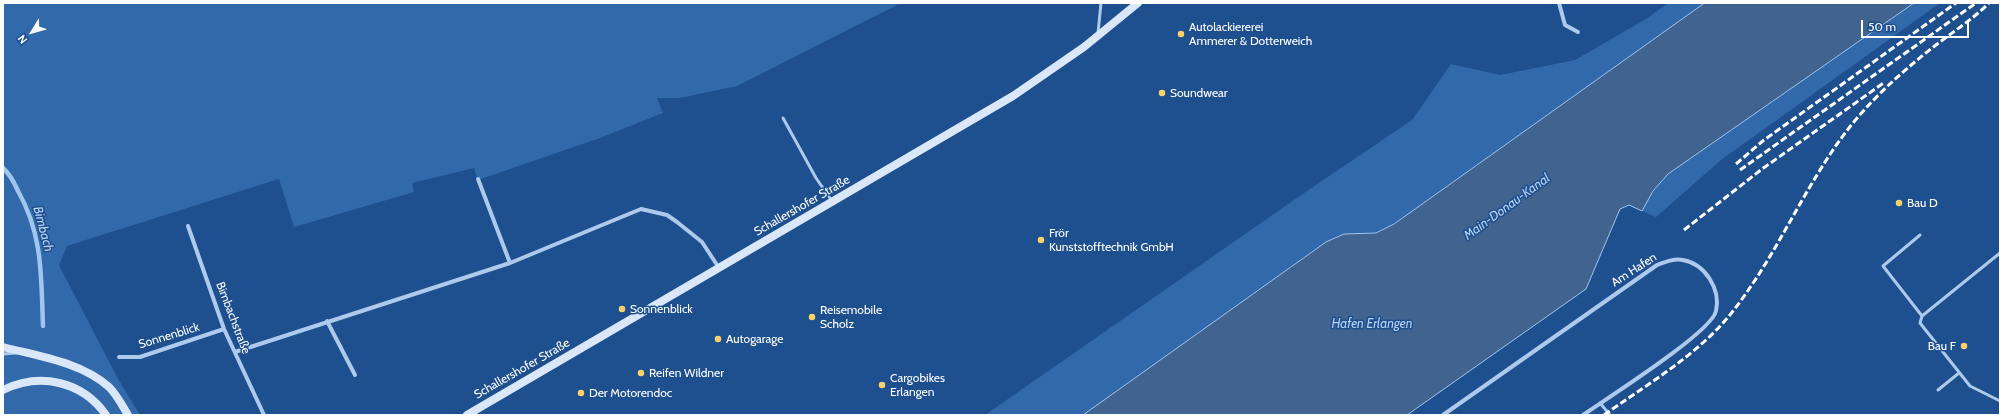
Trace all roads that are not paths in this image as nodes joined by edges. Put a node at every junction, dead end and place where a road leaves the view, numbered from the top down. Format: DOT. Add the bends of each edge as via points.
graph roads {
  1 [pos="1101,3"];
  2 [pos="1138,3"];
  3 [pos="1559,3"];
  4 [pos="1578,32"];
  5 [pos="1097,37"];
  6 [pos="783,118"];
  7 [pos="478,179"];
  8 [pos="833,202"];
  9 [pos="188,226"];
  10 [pos="1920,236"];
  11 [pos="2000,253"];
  12 [pos="510,263"];
  13 [pos="719,268"];
  14 [pos="1922,316"];
  15 [pos="327,321"];
  16 [pos="224,329"];
  17 [pos="3,347"];
  18 [pos="24,352"];
  19 [pos="235,352"];
  20 [pos="3,354"];
  21 [pos="119,357"];
  22 [pos="1959,373"];
  23 [pos="355,375"];
  24 [pos="3,390"];
  25 [pos="1938,390"];
  26 [pos="2000,401"];
  27 [pos="1600,403"];
  28 [pos="106,415"];
  29 [pos="128,415"];
  30 [pos="264,415"];
  31 [pos="467,415"];
  32 [pos="1443,415"];
  33 [pos="1583,415"];
  34 [pos="1610,415"];
  1 -- 5 [label="lane"];
  2 -- 5 [label="street, Schallershofer Straße"];
  3 -- 4 [label="street" via="1564,25"];
  5 -- 8 [label="street, Schallershofer Straße" via="1013,96"];
  6 -- 8 [label="lane" via="816,178"];
  7 -- 12 [label="street"];
  8 -- 13 [label="street, Schallershofer Straße"];
  9 -- 16 [label="street, Bimbachstraße"];
  10 -- 14 [label="lane" via="1883,266"];
  11 -- 14 [label="lane"];
  12 -- 13 [label="street" via="641,209 667,215 678,222 702,242"];
  12 -- 15 [label="street"];
  13 -- 31 [label="street, Schallershofer Straße"];
  14 -- 22 [label="lane" via="1920,323"];
  15 -- 19 [label="street"];
  15 -- 23 [label="street"];
  16 -- 19 [label="street, Bimbachstraße"];
  16 -- 21 [label="street, Sonnenblick" via="140,357"];
  17 -- 18 [label="street"];
  18 -- 20 [label="lane"];
  18 -- 29 [label="street" via="66,364 95,377 109,387"];
  19 -- 30 [label="street, Bimbachstraße"];
  22 -- 25 [label="lane"];
  22 -- 26 [label="lane" via="1970,386"];
  24 -- 28 [label="street" via="25,381 54,381 84,393 100,406"];
  27 -- 32 [label="street, Am Hafen" via="1686,343 1711,321 1716,312 1715,289 1711,279 1696,265 1683,260 1672,260 1657,265"];
  27 -- 33 [label="street, Am Hafen"];
  27 -- 34 [label="lane"];
}
